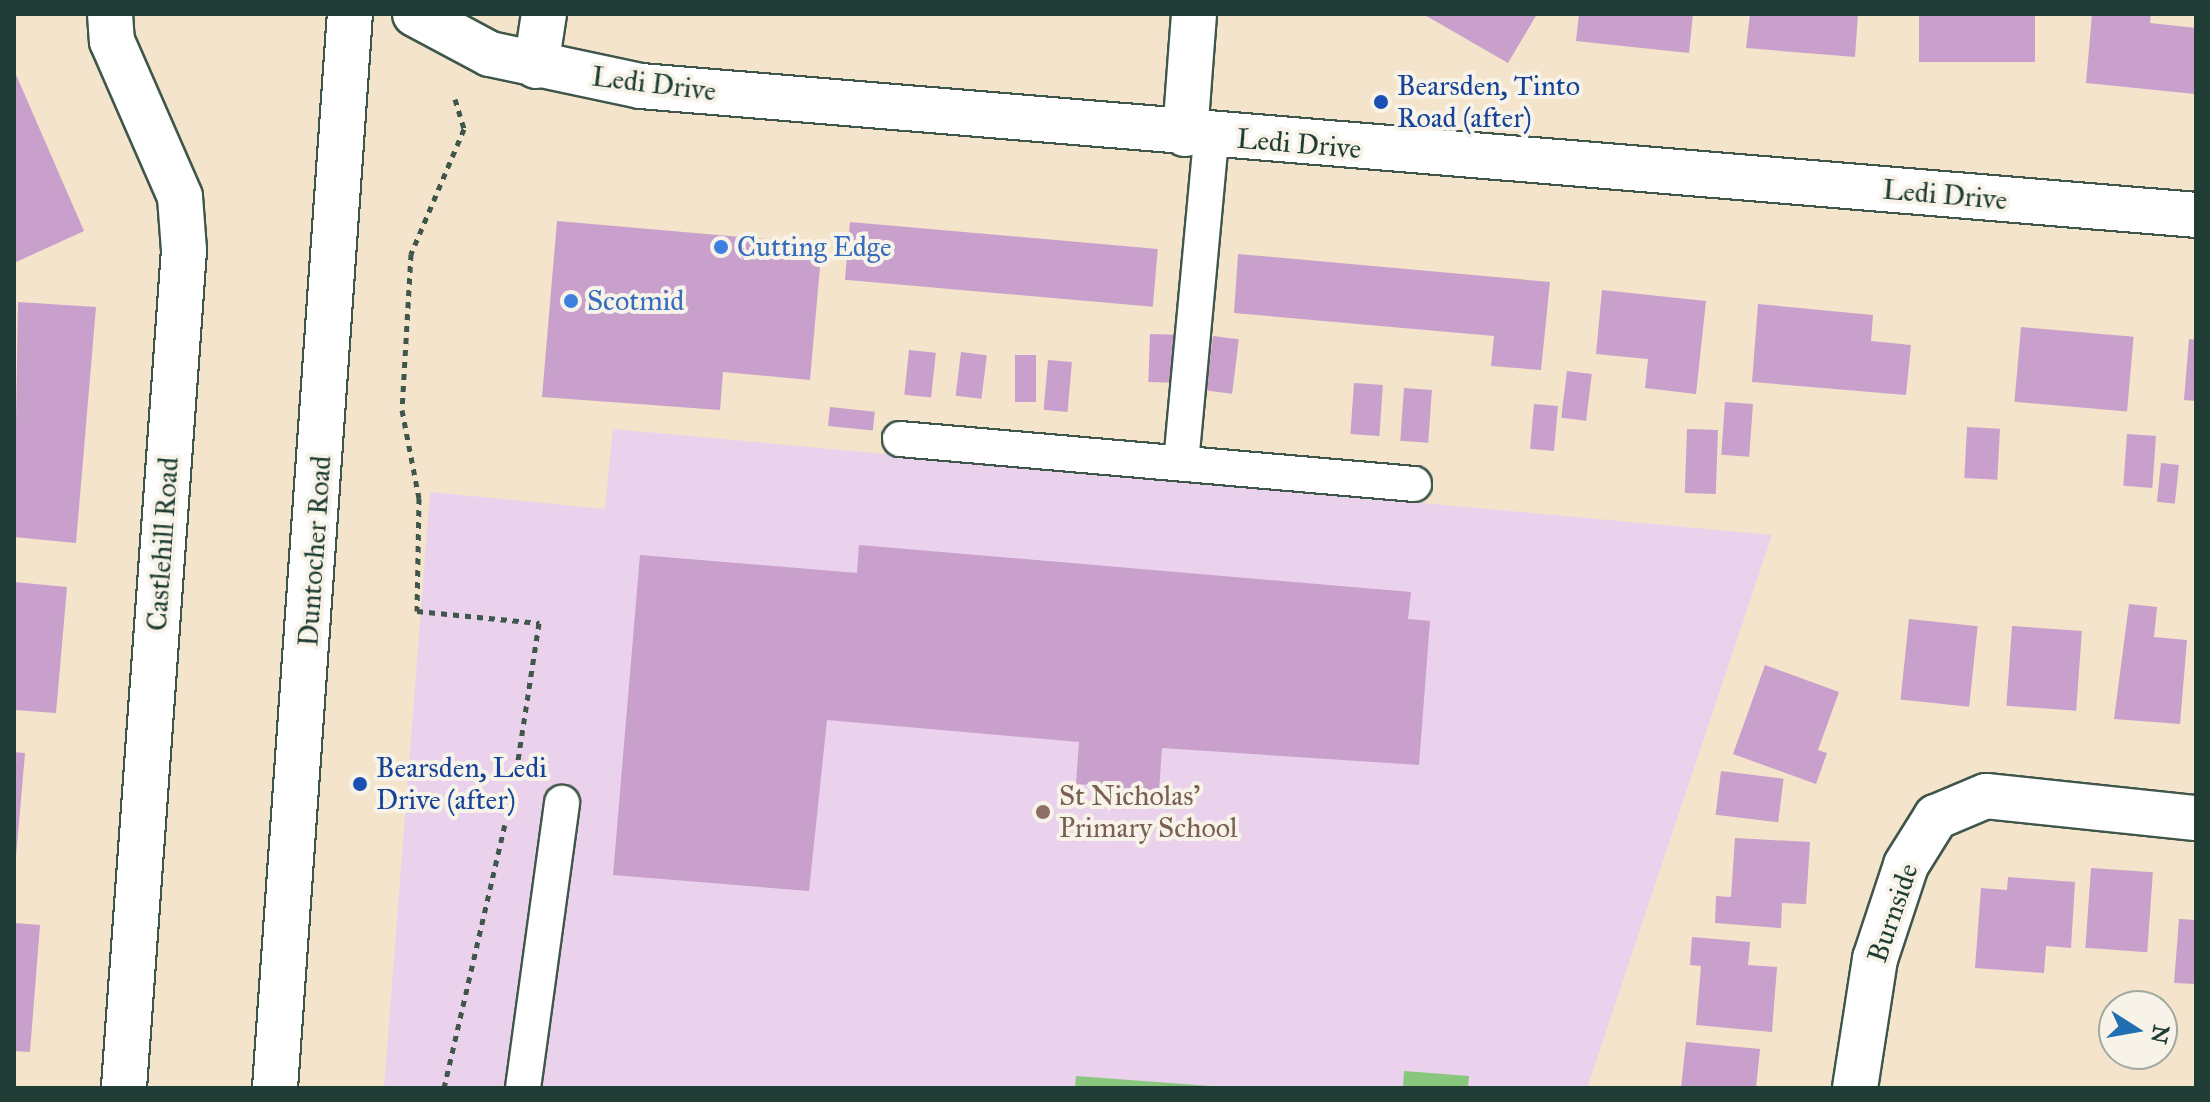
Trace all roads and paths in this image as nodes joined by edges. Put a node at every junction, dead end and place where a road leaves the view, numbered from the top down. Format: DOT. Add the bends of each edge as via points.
graph roads {
  1 [pos="110,14"];
  2 [pos="350,14"];
  3 [pos="415,14"];
  4 [pos="544,14"];
  5 [pos="1194,14"];
  6 [pos="536,66"];
  7 [pos="451,89"];
  8 [pos="1198,136"];
  9 [pos="2196,215"];
  10 [pos="900,439"];
  11 [pos="1181,463"];
  12 [pos="1414,484"];
  13 [pos="511,797"];
  14 [pos="562,803"];
  15 [pos="508,813"];
  16 [pos="2196,818"];
  17 [pos="124,1088"];
  18 [pos="275,1088"];
  19 [pos="444,1088"];
  20 [pos="523,1088"];
  21 [pos="1855,1088"];
  1 -- 17 [label="street, Castlehill Road" via="112,41 180,197 184,250"];
  2 -- 18 [label="street, Duntocher Road"];
  3 -- 6 [label="street, Ledi Drive" via="490,54"];
  4 -- 6 [label="street"];
  5 -- 8 [label="street"];
  6 -- 8 [label="street, Ledi Drive" via="641,86"];
  7 -- 13 [label="path" via="464,129 411,254 402,410 419,498 417,611 539,623 529,721"];
  8 -- 9 [label="street, Ledi Drive"];
  8 -- 11 [label="lane"];
  10 -- 11 [label="lane"];
  11 -- 12 [label="lane"];
  14 -- 20 [label="lane"];
  15 -- 19 [label="path"];
  16 -- 21 [label="street, Burnside" via="1986,796 1936,817 1906,865 1875,959"];
}
